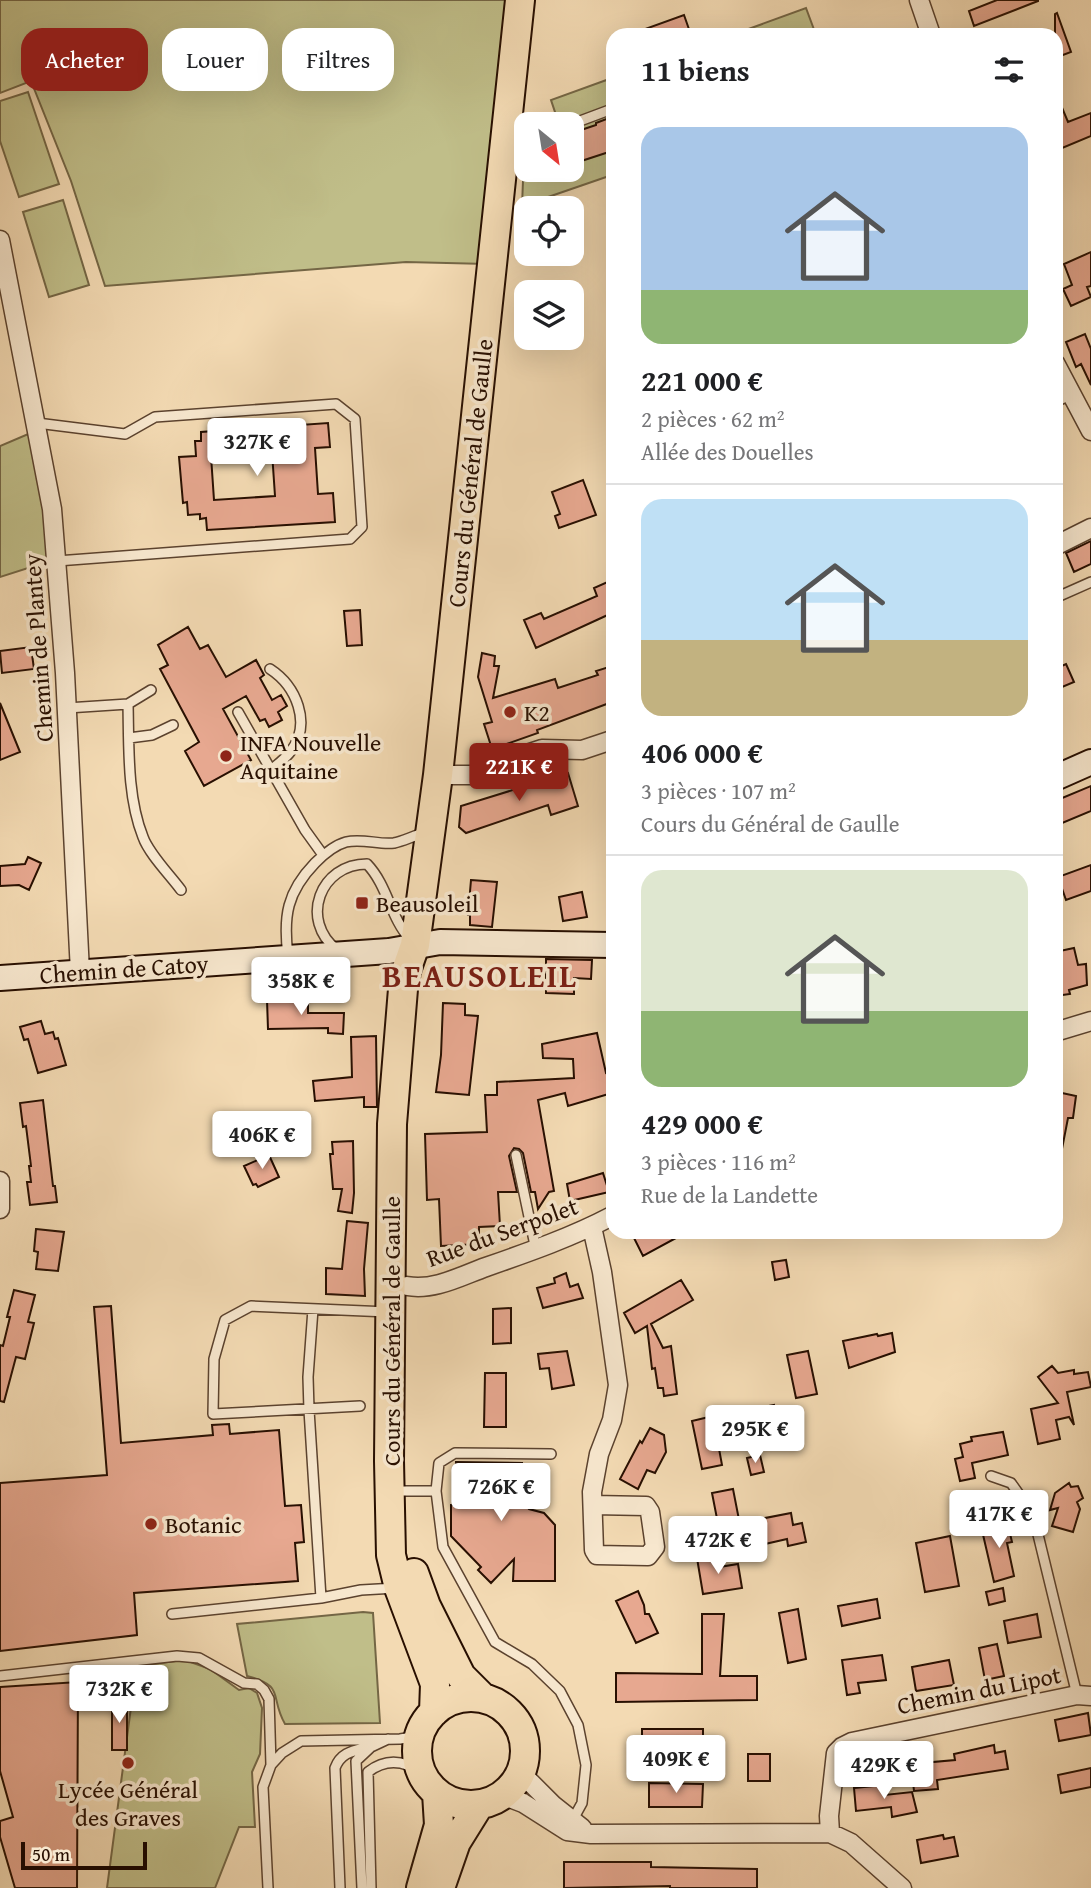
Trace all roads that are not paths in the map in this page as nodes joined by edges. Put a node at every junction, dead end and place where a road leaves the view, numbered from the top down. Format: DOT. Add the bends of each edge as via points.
graph roads {
  1 [pos="520,0"];
  2 [pos="919,0"];
  3 [pos="929,28"];
  4 [pos="606,111"];
  5 [pos="517,112"];
  6 [pos="584,120"];
  7 [pos="514,150"];
  8 [pos="0,240"];
  9 [pos="1063,398"];
  10 [pos="37,423"];
  11 [pos="1091,431"];
  12 [pos="1091,528"];
  13 [pos="1063,542"];
  14 [pos="57,561"];
  15 [pos="1091,582"];
  16 [pos="1063,594"];
  17 [pos="270,669"];
  18 [pos="150,691"];
  19 [pos="128,704"];
  20 [pos="67,708"];
  21 [pos="238,712"];
  22 [pos="173,725"];
  23 [pos="129,738"];
  24 [pos="606,742"];
  25 [pos="1091,762"];
  26 [pos="271,771"];
  27 [pos="1063,774"];
  28 [pos="438,775"];
  29 [pos="430,832"];
  30 [pos="323,855"];
  31 [pos="181,890"];
  32 [pos="415,945"];
  33 [pos="606,945"];
  34 [pos="341,953"];
  35 [pos="288,958"];
  36 [pos="80,972"];
  37 [pos="0,978"];
  38 [pos="1091,1021"];
  39 [pos="1063,1030"];
  40 [pos="516,1155"];
  41 [pos="0,1181"];
  42 [pos="0,1209"];
  43 [pos="606,1219"];
  44 [pos="592,1227"];
  45 [pos="536,1250"];
  46 [pos="399,1299"];
  47 [pos="313,1309"];
  48 [pos="360,1406"];
  49 [pos="309,1410"];
  50 [pos="551,1454"];
  51 [pos="991,1476"];
  52 [pos="404,1491"];
  53 [pos="436,1491"];
  54 [pos="593,1505"];
  55 [pos="398,1587"];
  56 [pos="321,1598"];
  57 [pos="172,1614"];
  58 [pos="0,1676"];
  59 [pos="1084,1695"];
  60 [pos="483,1698"];
  61 [pos="434,1712"];
  62 [pos="419,1736"];
  63 [pos="390,1739"];
  64 [pos="371,1747"];
  65 [pos="271,1765"];
  66 [pos="521,1773"];
  67 [pos="429,1783"];
  68 [pos="490,1800"];
  69 [pos="569,1826"];
  70 [pos="830,1833"];
  71 [pos="268,1888"];
  72 [pos="340,1888"];
  73 [pos="362,1888"];
  74 [pos="371,1888"];
  75 [pos="421,1888"];
  76 [pos="440,1888"];
  77 [pos="902,1888"];
  1 -- 5 [label="main road, Cours du Général de Gaulle"];
  2 -- 3 [label="street"];
  4 -- 6 [label="lane"];
  7 -- 28 [label="main road, Cours du Général de Gaulle"];
  8 -- 10 [label="street, Chemin de Plantey"];
  9 -- 11 [label="street"];
  10 -- 14 [label="street, Chemin de Plantey"];
  10 -- 14 [label="lane" via="125,435 155,418 336,404 355,419 362,527 350,539"];
  12 -- 13 [label="street"];
  14 -- 20 [label="street, Chemin de Plantey"];
  15 -- 16 [label="lane"];
  17 -- 26 [label="lane" via="283,678 298,701 301,726 292,750"];
  18 -- 19 [label="lane"];
  19 -- 20 [label="lane"];
  19 -- 23 [label="lane"];
  20 -- 36 [label="street, Chemin de Plantey"];
  21 -- 26 [label="lane"];
  22 -- 23 [label="lane" via="152,735"];
  23 -- 31 [label="lane" via="134,803 143,839"];
  24 -- 28 [label="street" via="582,750 542,749 473,775"];
  25 -- 27 [label="street"];
  26 -- 30 [label="lane"];
  28 -- 29 [label="main road, Cours du Général de Gaulle"];
  29 -- 30 [label="lane" via="394,842 344,842"];
  29 -- 32 [label="main road, Cours du Général de Gaulle"];
  30 -- 35 [label="lane" via="299,879 287,905"];
  32 -- 33 [label="street, Chemin de Catoy"];
  32 -- 34 [label="street, Chemin de Catoy"];
  32 -- 34 [label="lane" via="399,927 376,873 367,864 355,864 328,883 317,910 326,941"];
  32 -- 46 [label="main road, Cours du Général de Gaulle" via="419,971"];
  32 -- 46 [label="main road, Cours du Général de Gaulle" via="403,989 392,1124"];
  34 -- 35 [label="street, Chemin de Catoy"];
  35 -- 36 [label="street, Chemin de Catoy"];
  36 -- 37 [label="street, Chemin de Catoy"];
  38 -- 39 [label="street"];
  40 -- 45 [label="lane"];
  41 -- 42 [label="street"];
  43 -- 44 [label="street, Rue du Serpolet"];
  44 -- 45 [label="street, Rue du Serpolet"];
  44 -- 54 [label="street" via="618,1385 599,1454"];
  45 -- 46 [label="street, Rue du Serpolet"];
  46 -- 47 [label="lane"];
  46 -- 52 [label="main road, Cours du Général de Gaulle"];
  46 -- 55 [label="main road, Cours du Général de Gaulle" via="391,1555"];
  47 -- 49 [label="lane"];
  47 -- 49 [label="lane" via="251,1306 225,1320 215,1359 213,1414"];
  48 -- 49 [label="lane"];
  49 -- 56 [label="lane"];
  50 -- 53 [label="lane" via="454,1453 439,1464"];
  51 -- 59 [label="lane" via="1012,1483 1033,1514"];
  52 -- 53 [label="lane"];
  52 -- 60 [label="main road, Cours du Général de Gaulle" via="408,1552 417,1585 461,1676"];
  53 -- 69 [label="lane" via="443,1547 495,1642 532,1664 560,1691 578,1725 586,1765 582,1803"];
  55 -- 56 [label="lane"];
  55 -- 61 [label="main road, Cours du Général de Gaulle" via="435,1684"];
  56 -- 57 [label="lane"];
  58 -- 65 [label="lane" via="199,1657 264,1689 269,1699"];
  59 -- 70 [label="street, Chemin du Lipot" via="842,1747 836,1753"];
  60 -- 61 [label="main road" via="465,1697"];
  60 -- 66 [label="main road" via="504,1709 519,1727 525,1758"];
  61 -- 62 [label="main road"];
  62 -- 63 [label="lane"];
  62 -- 67 [label="main road" via="418,1761"];
  63 -- 64 [label="lane"];
  63 -- 65 [label="lane" via="302,1741"];
  64 -- 72 [label="lane" via="348,1752 335,1768"];
  64 -- 73 [label="lane" via="356,1760"];
  65 -- 71 [label="lane" via="264,1787"];
  66 -- 68 [label="main road" via="513,1786"];
  66 -- 69 [label="street"];
  67 -- 68 [label="main road" via="450,1801 464,1805"];
  67 -- 74 [label="lane" via="410,1764 401,1762 377,1765 368,1772"];
  67 -- 75 [label="main road" via="439,1825"];
  68 -- 69 [label="street" via="523,1803"];
  68 -- 76 [label="main road" via="456,1842"];
  69 -- 70 [label="street" via="591,1834"];
  70 -- 77 [label="street" via="851,1843"];
}
